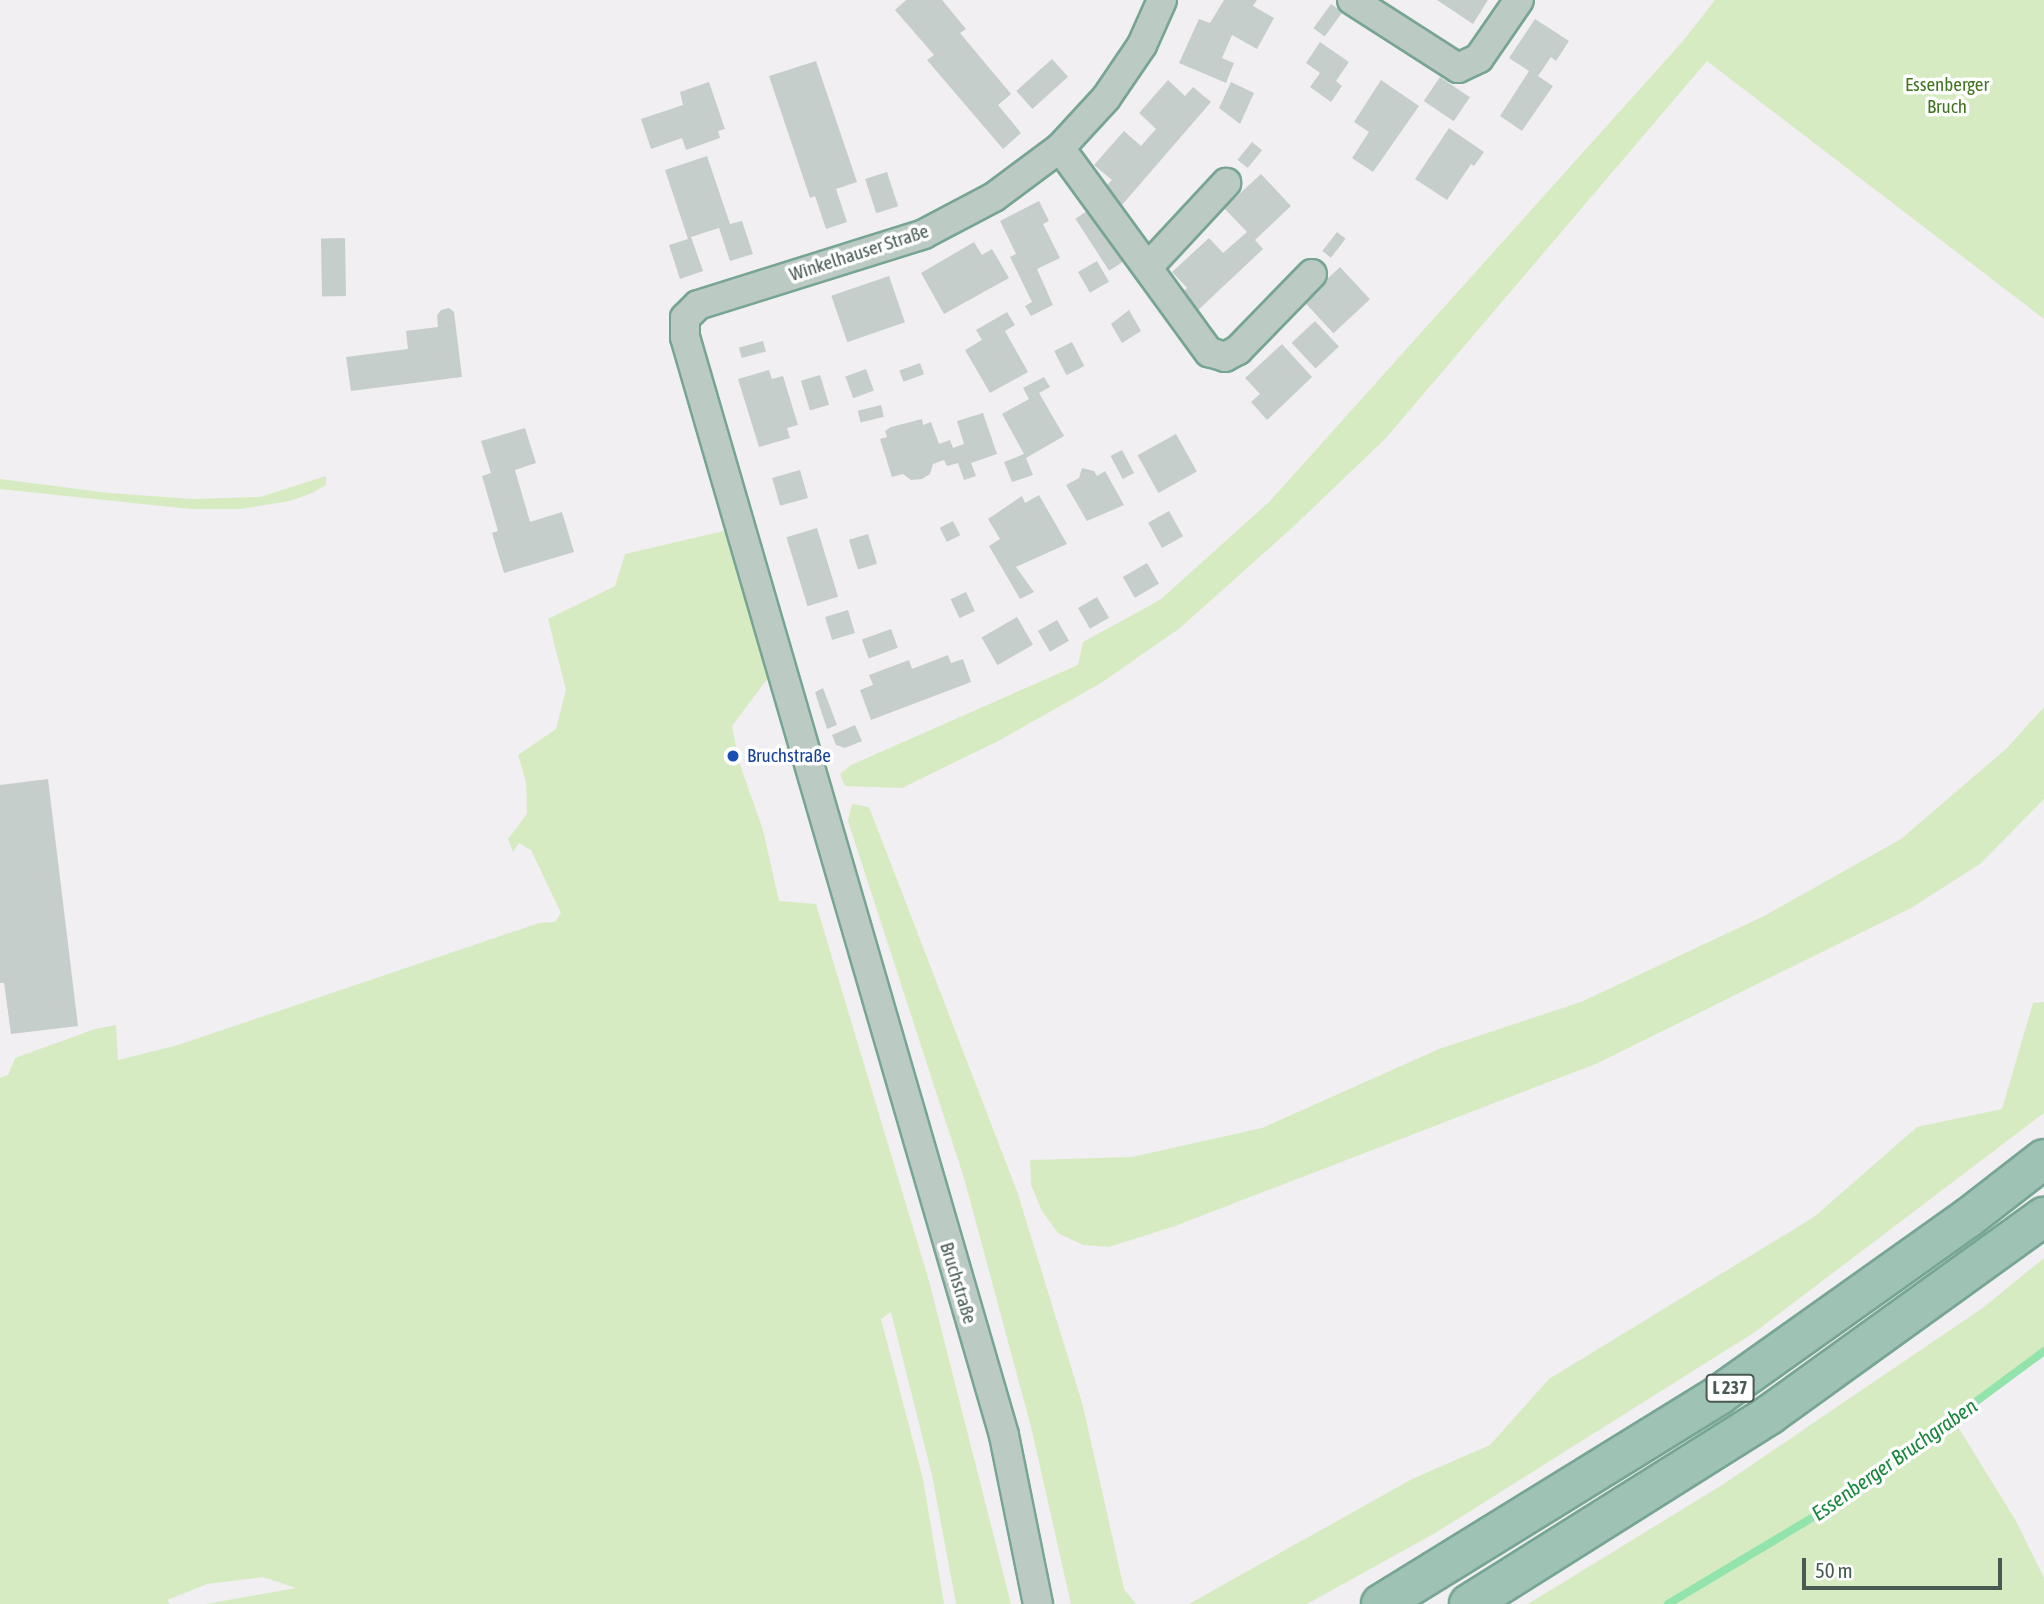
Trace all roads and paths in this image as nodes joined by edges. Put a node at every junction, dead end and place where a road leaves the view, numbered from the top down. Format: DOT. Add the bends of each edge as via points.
graph roads {
  1 [pos="1162,0"];
  2 [pos="1352,0"];
  3 [pos="1519,0"];
  4 [pos="1060,148"];
  5 [pos="1226,183"];
  6 [pos="1148,267"];
  7 [pos="1312,274"];
  8 [pos="685,318"];
  9 [pos="2044,1158"];
  10 [pos="2044,1217"];
  11 [pos="1038,1604"];
  12 [pos="1381,1604"];
  13 [pos="1469,1604"];
  1 -- 4 [label="street, Winkelhauser Straße" via="1142,44 1106,98"];
  2 -- 3 [label="street" via="1458,68 1479,58"];
  4 -- 6 [label="street"];
  4 -- 8 [label="street, Winkelhauser Straße" via="994,197 924,234 698,305"];
  5 -- 6 [label="street"];
  6 -- 7 [label="street" via="1209,352 1224,357 1238,350"];
  8 -- 11 [label="street, Bruchstraße" via="685,337 1004,1435"];
  9 -- 12 [label="highway, L 237" via="1968,1218 1719,1395"];
  10 -- 13 [label="highway, L 237" via="1769,1415"];
}
